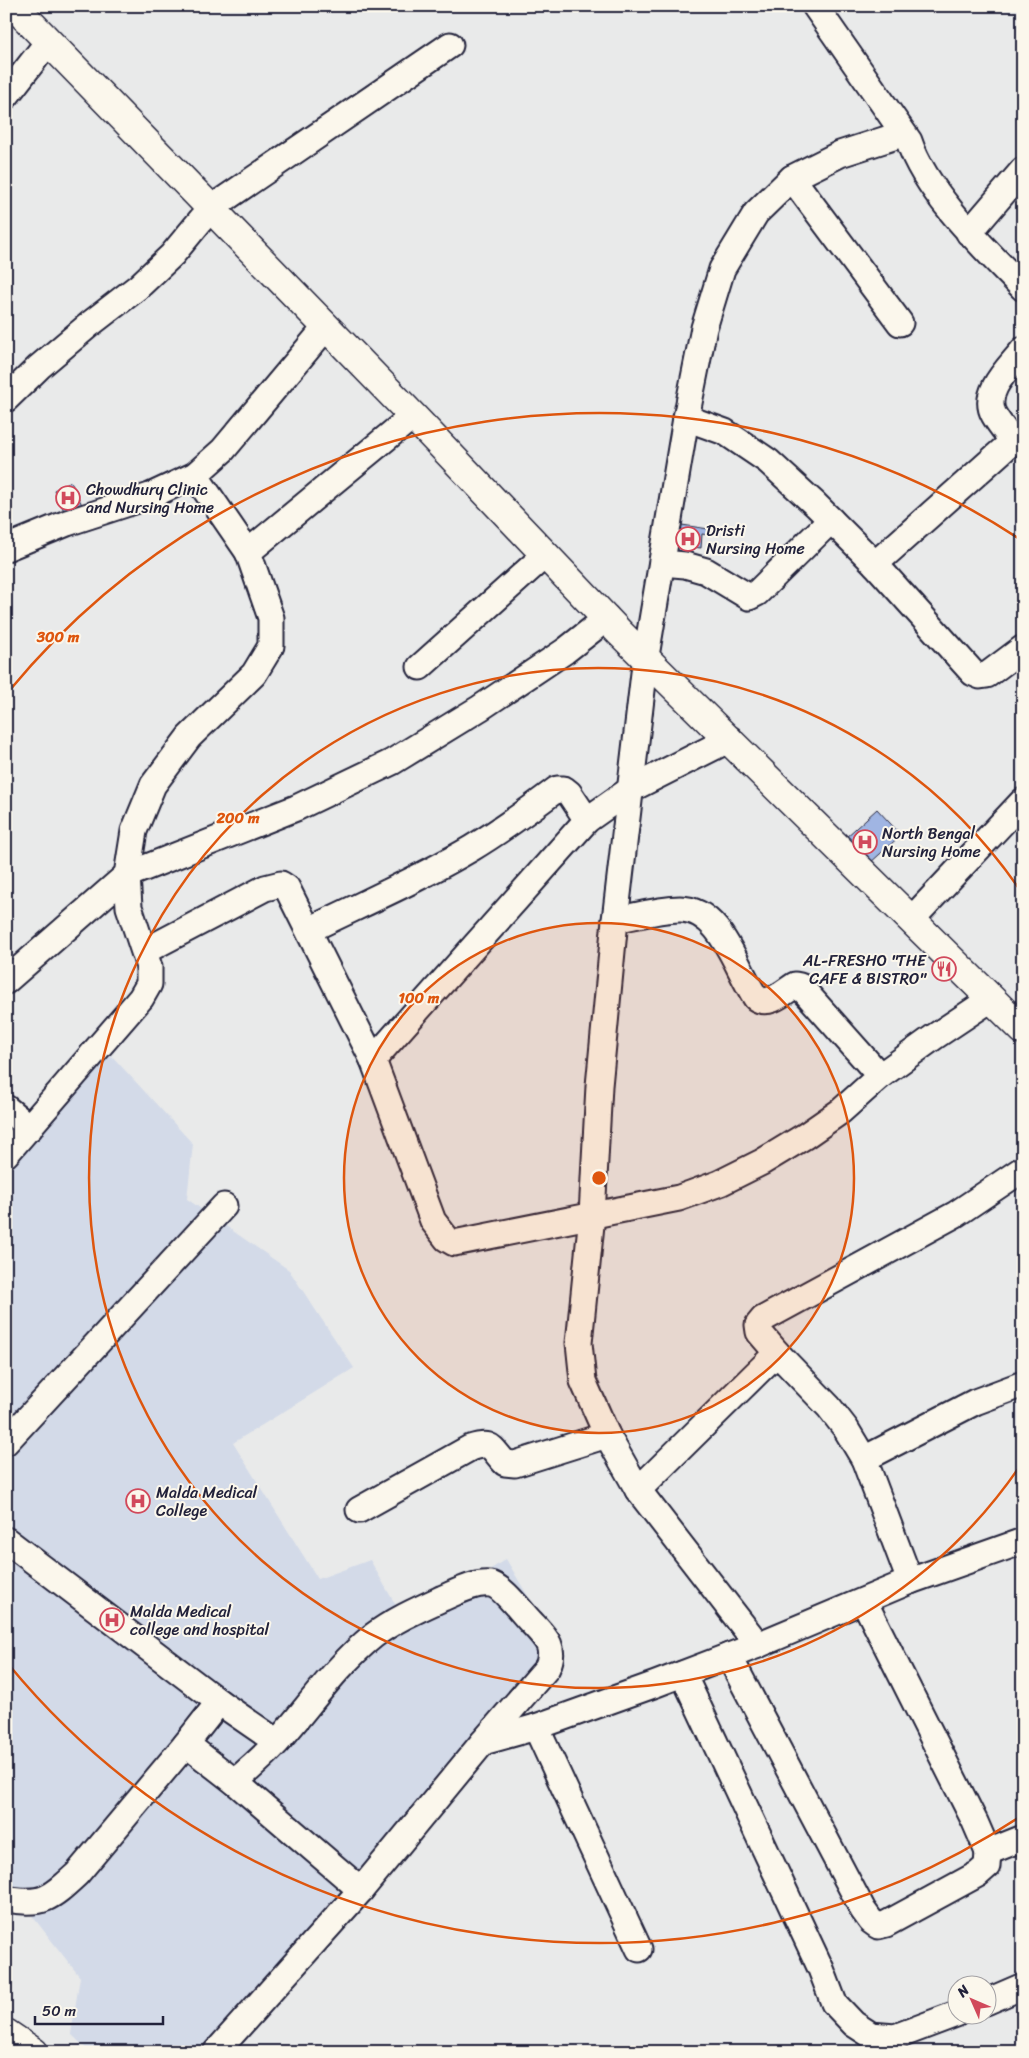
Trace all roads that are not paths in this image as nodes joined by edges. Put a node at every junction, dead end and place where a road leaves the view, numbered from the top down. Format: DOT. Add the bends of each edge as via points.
graph roads {
  1 [pos="14,6"];
  2 [pos="798,6"];
  3 [pos="815,6"];
  4 [pos="48,42"];
  5 [pos="450,45"];
  6 [pos="6,96"];
  7 [pos="894,137"];
  8 [pos="913,153"];
  9 [pos="1023,170"];
  10 [pos="792,178"];
  11 [pos="210,209"];
  12 [pos="969,233"];
  13 [pos="1023,288"];
  14 [pos="900,323"];
  15 [pos="326,327"];
  16 [pos="1023,350"];
  17 [pos="6,398"];
  18 [pos="413,416"];
  19 [pos="686,418"];
  20 [pos="1018,447"];
  21 [pos="195,475"];
  22 [pos="831,520"];
  23 [pos="10,538"];
  24 [pos="248,552"];
  25 [pos="545,555"];
  26 [pos="662,563"];
  27 [pos="875,564"];
  28 [pos="606,618"];
  29 [pos="1023,648"];
  30 [pos="646,656"];
  31 [pos="420,667"];
  32 [pos="730,739"];
  33 [pos="631,789"];
  34 [pos="1023,801"];
  35 [pos="587,820"];
  36 [pos="127,875"];
  37 [pos="615,920"];
  38 [pos="911,920"];
  39 [pos="309,930"];
  40 [pos="145,951"];
  41 [pos="6,981"];
  42 [pos="991,999"];
  43 [pos="1023,1030"];
  44 [pos="373,1060"];
  45 [pos="880,1076"];
  46 [pos="6,1108"];
  47 [pos="30,1128"];
  48 [pos="6,1154"];
  49 [pos="1023,1169"];
  50 [pos="224,1206"];
  51 [pos="592,1215"];
  52 [pos="776,1353"];
  53 [pos="1023,1384"];
  54 [pos="607,1435"];
  55 [pos="6,1442"];
  56 [pos="864,1459"];
  57 [pos="638,1490"];
  58 [pos="359,1510"];
  59 [pos="6,1540"];
  60 [pos="1023,1541"];
  61 [pos="910,1582"];
  62 [pos="864,1601"];
  63 [pos="758,1645"];
  64 [pos="729,1656"];
  65 [pos="683,1674"];
  66 [pos="219,1702"];
  67 [pos="536,1726"];
  68 [pos="277,1742"];
  69 [pos="483,1742"];
  70 [pos="186,1744"];
  71 [pos="234,1782"];
  72 [pos="1023,1838"];
  73 [pos="988,1852"];
  74 [pos="361,1890"];
  75 [pos="6,1899"];
  76 [pos="639,1949"];
  77 [pos="1023,1986"];
  78 [pos="996,1998"];
  79 [pos="946,2018"];
  80 [pos="6,2033"];
  81 [pos="34,2052"];
  82 [pos="216,2052"];
  1 -- 4 [label="main road"];
  2 -- 7 [label="street"];
  3 -- 8 [label="street" via="909,140"];
  4 -- 6 [label="street"];
  4 -- 11 [label="main road"];
  5 -- 11 [label="street"];
  7 -- 8 [label="street"];
  7 -- 10 [label="street" via="840,154"];
  8 -- 12 [label="street"];
  9 -- 12 [label="street"];
  10 -- 14 [label="street"];
  10 -- 19 [label="street" via="756,213 722,269 704,328"];
  11 -- 15 [label="main road"];
  11 -- 17 [label="street" via="172,255 138,287 90,324"];
  12 -- 13 [label="street"];
  15 -- 18 [label="main road"];
  15 -- 21 [label="street" via="223,450"];
  16 -- 20 [label="street" via="998,381 990,398 993,414"];
  18 -- 24 [label="street"];
  18 -- 25 [label="main road"];
  19 -- 22 [label="street" via="724,432 768,461"];
  19 -- 26 [label="street"];
  20 -- 27 [label="street"];
  21 -- 23 [label="street" via="150,496"];
  21 -- 24 [label="street"];
  22 -- 26 [label="street" via="758,593 749,597 706,571"];
  22 -- 27 [label="street"];
  24 -- 36 [label="street" via="271,618 272,646 254,674 188,737 153,785 134,831"];
  25 -- 28 [label="main road"];
  25 -- 31 [label="street"];
  26 -- 30 [label="street"];
  27 -- 29 [label="street" via="973,673 987,675"];
  28 -- 30 [label="main road"];
  28 -- 36 [label="street" via="565,651 496,698 392,762 296,808"];
  30 -- 32 [label="main road"];
  30 -- 33 [label="street"];
  32 -- 33 [label="street"];
  32 -- 38 [label="main road"];
  33 -- 35 [label="street"];
  33 -- 37 [label="street"];
  34 -- 38 [label="street"];
  35 -- 39 [label="street" via="569,793 557,789 466,852"];
  35 -- 44 [label="street"];
  36 -- 40 [label="street" via="129,906"];
  36 -- 41 [label="street"];
  37 -- 45 [label="street" via="679,909 702,915 719,932 756,998 768,1001 795,985 800,986"];
  37 -- 51 [label="street" via="599,1086"];
  38 -- 42 [label="main road"];
  39 -- 40 [label="street" via="287,888 274,884"];
  39 -- 44 [label="street"];
  40 -- 47 [label="street" via="149,984 141,998"];
  42 -- 43 [label="main road"];
  42 -- 45 [label="street"];
  44 -- 51 [label="street" via="433,1221 447,1239 454,1243"];
  45 -- 51 [label="street" via="841,1111 805,1136 720,1183 679,1198"];
  46 -- 47 [label="street"];
  47 -- 48 [label="street"];
  49 -- 52 [label="street" via="956,1214 763,1319 758,1324 759,1332"];
  50 -- 55 [label="street"];
  51 -- 54 [label="street" via="579,1343 580,1364 583,1381"];
  52 -- 56 [label="street" via="829,1407"];
  52 -- 57 [label="street"];
  53 -- 56 [label="street" via="975,1402"];
  54 -- 57 [label="street"];
  54 -- 58 [label="street" via="516,1464 505,1462 490,1445 470,1448"];
  56 -- 61 [label="street"];
  57 -- 63 [label="street"];
  59 -- 66 [label="street"];
  60 -- 61 [label="street"];
  61 -- 62 [label="street"];
  62 -- 63 [label="street"];
  62 -- 73 [label="street"];
  63 -- 64 [label="street"];
  64 -- 65 [label="street"];
  64 -- 73 [label="street" via="872,1922 878,1926 886,1924 978,1874 987,1866"];
  65 -- 67 [label="street"];
  65 -- 79 [label="street" via="834,2003 854,2024 871,2035 895,2037"];
  66 -- 68 [label="street"];
  66 -- 70 [label="street"];
  67 -- 69 [label="street"];
  67 -- 76 [label="street"];
  68 -- 69 [label="street" via="345,1660 375,1635 453,1594 480,1584 492,1584 544,1635 552,1651 547,1668"];
  68 -- 71 [label="street"];
  69 -- 74 [label="street"];
  70 -- 71 [label="street"];
  70 -- 75 [label="street" via="61,1889 44,1900 32,1903"];
  71 -- 74 [label="street"];
  72 -- 73 [label="street"];
  74 -- 82 [label="street"];
  77 -- 78 [label="street"];
  80 -- 81 [label="main road"];
}
